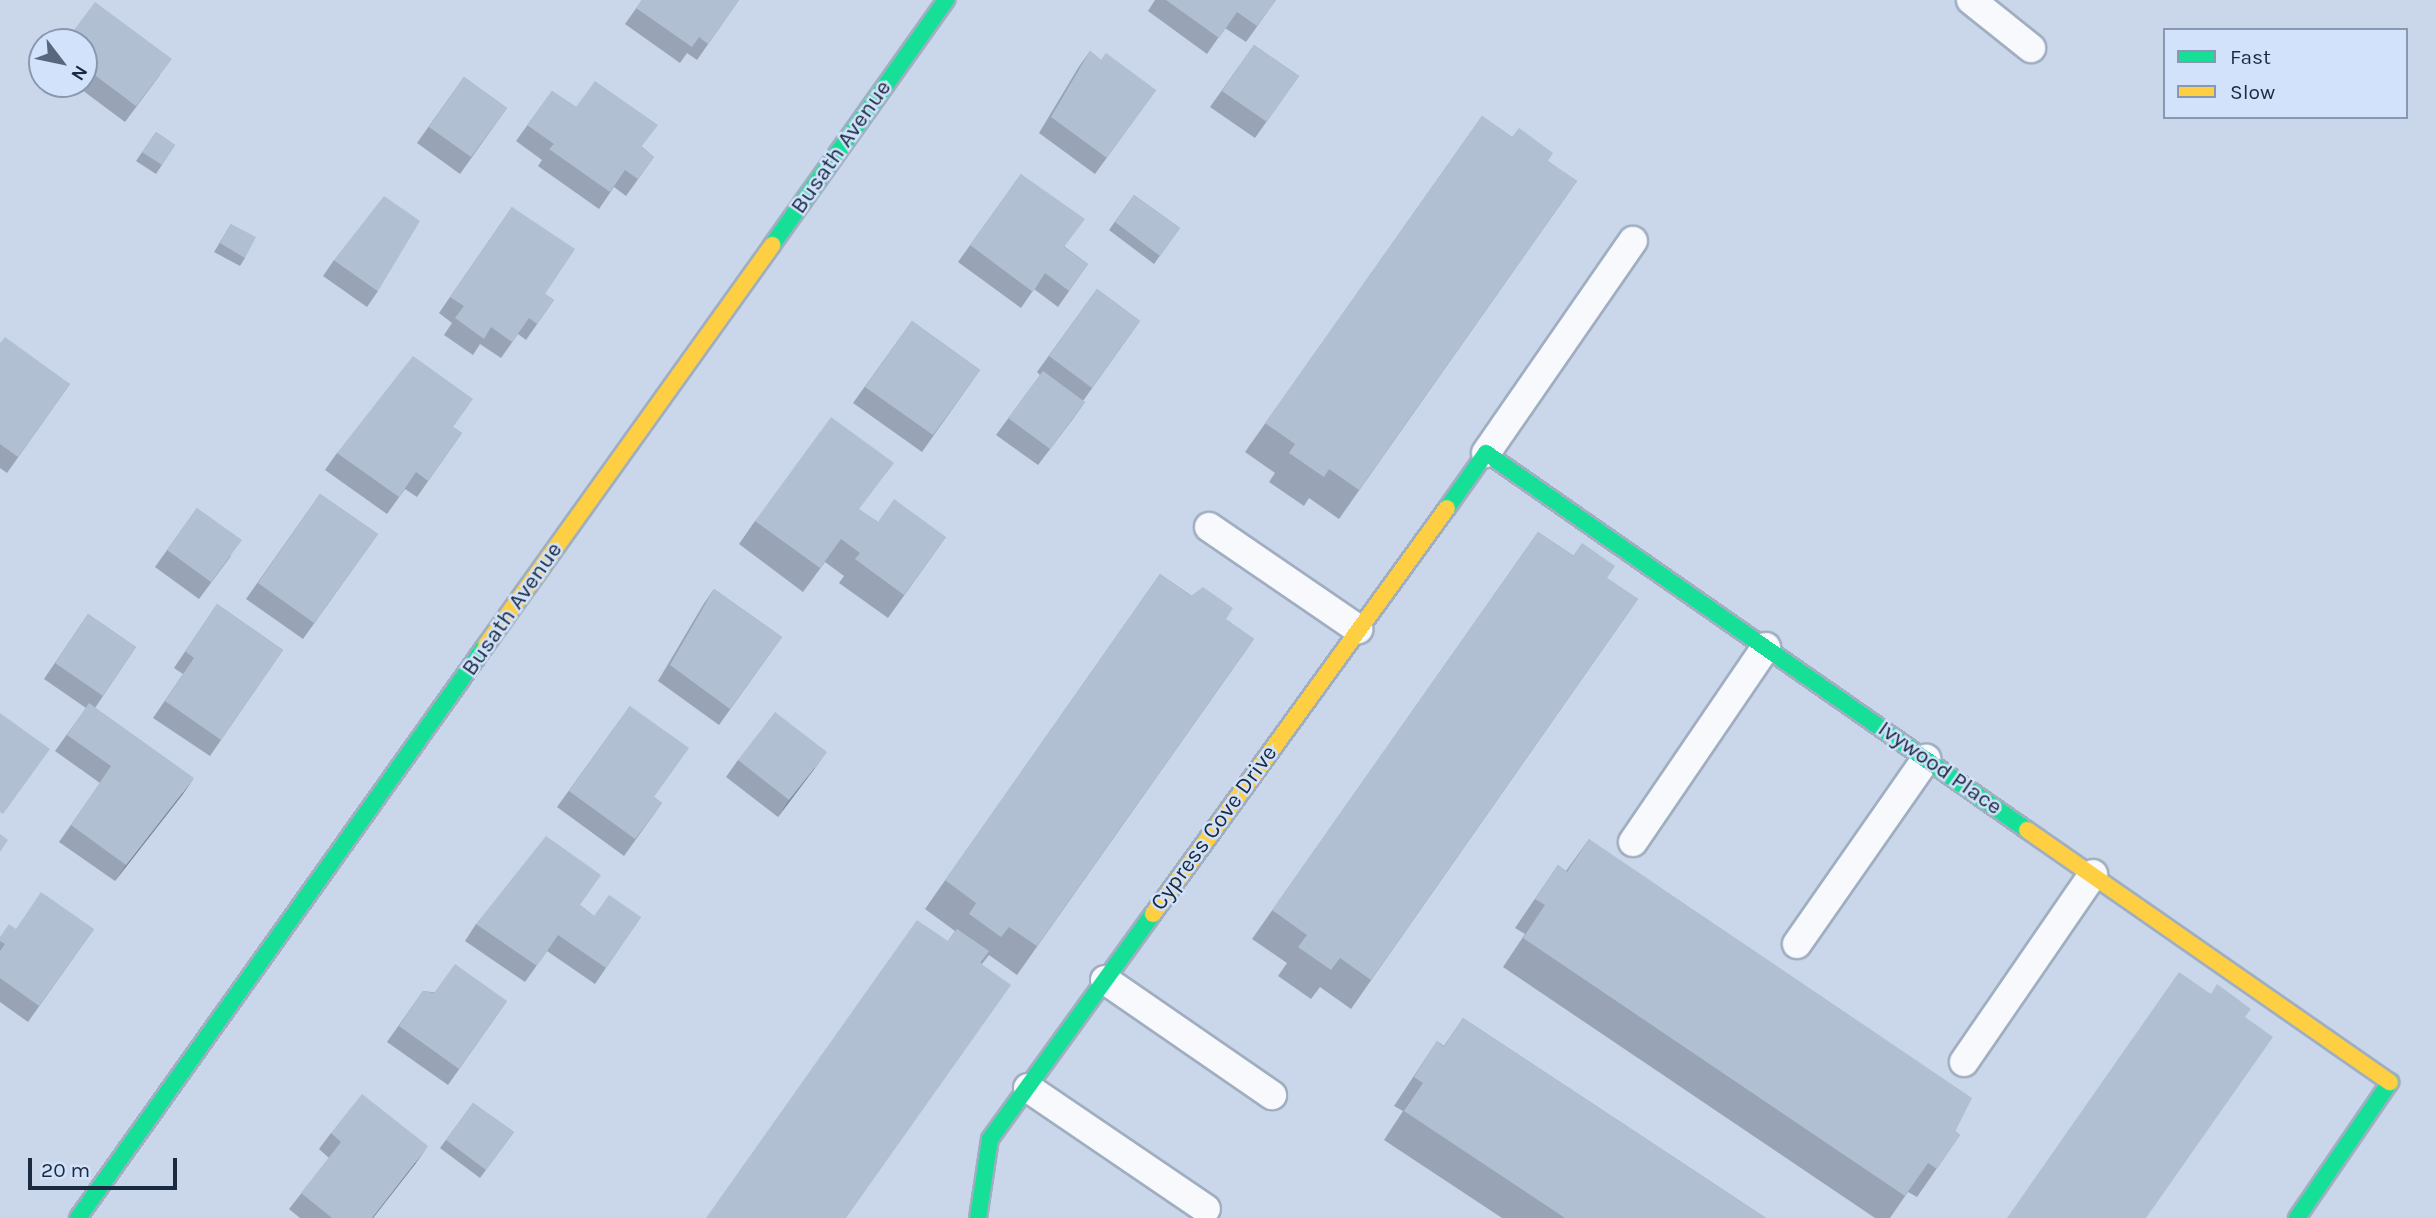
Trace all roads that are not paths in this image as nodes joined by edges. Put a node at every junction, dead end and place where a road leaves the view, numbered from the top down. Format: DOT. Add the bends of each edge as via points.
graph roads {
  1 [pos="946,0"];
  2 [pos="1971,0"];
  3 [pos="2031,48"];
  4 [pos="1633,241"];
  5 [pos="1486,453"];
  6 [pos="1209,527"];
  7 [pos="1358,629"];
  8 [pos="1766,647"];
  9 [pos="1926,759"];
  10 [pos="1633,842"];
  11 [pos="2093,874"];
  12 [pos="1797,944"];
  13 [pos="1105,980"];
  14 [pos="1964,1062"];
  15 [pos="1028,1088"];
  16 [pos="1272,1095"];
  17 [pos="1206,1209"];
  18 [pos="78,1218"];
  19 [pos="978,1218"];
  20 [pos="2297,1218"];
  1 -- 18 [label="street, Busath Avenue"];
  2 -- 3 [label="lane"];
  4 -- 5 [label="lane"];
  5 -- 7 [label="street, Cypress Cove Drive"];
  5 -- 8 [label="street, Ivywood Place"];
  6 -- 7 [label="lane"];
  7 -- 13 [label="street, Cypress Cove Drive"];
  8 -- 9 [label="street, Ivywood Place"];
  8 -- 10 [label="lane"];
  9 -- 11 [label="street, Ivywood Place"];
  9 -- 12 [label="lane"];
  11 -- 14 [label="lane"];
  11 -- 20 [label="street, Ivywood Place" via="2393,1084"];
  13 -- 15 [label="street, Cypress Cove Drive"];
  13 -- 16 [label="lane"];
  15 -- 17 [label="lane"];
  15 -- 19 [label="street, Cypress Cove Drive" via="990,1139"];
}
